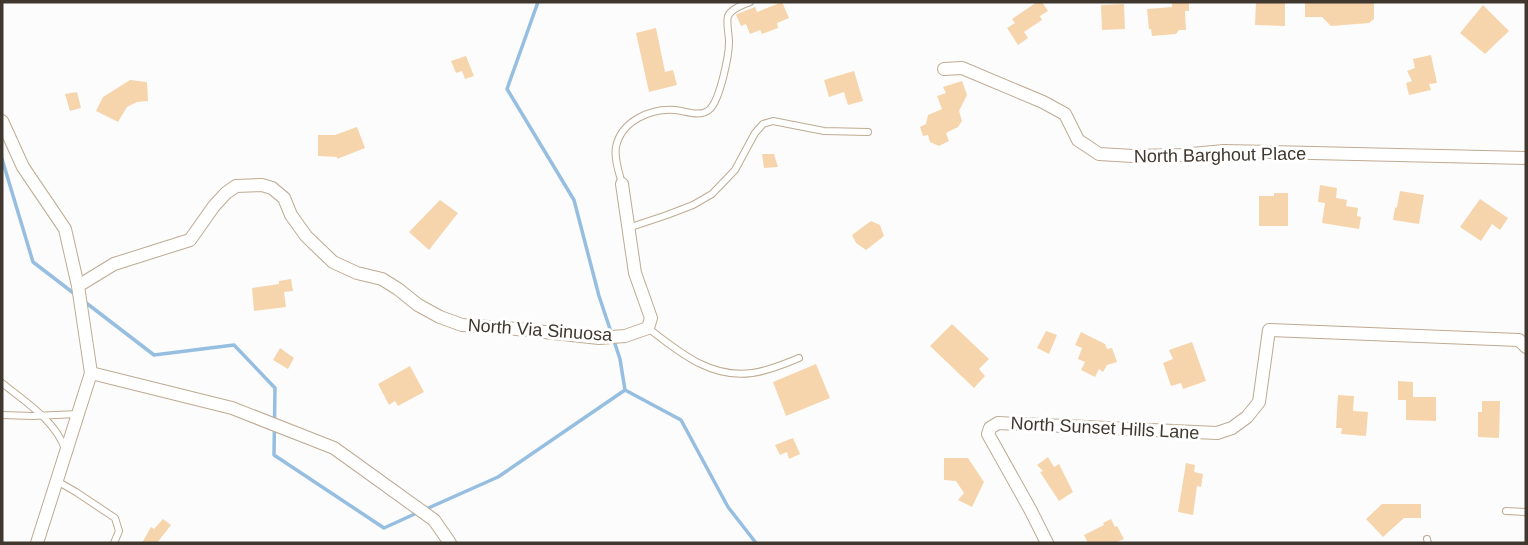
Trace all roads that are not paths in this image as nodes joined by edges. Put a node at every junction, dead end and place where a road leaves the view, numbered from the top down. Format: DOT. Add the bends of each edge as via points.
graph roads {
  1 [pos="750,2"];
  2 [pos="944,69"];
  3 [pos="2,121"];
  4 [pos="868,132"];
  5 [pos="1526,158"];
  6 [pos="622,184"];
  7 [pos="628,228"];
  8 [pos="78,286"];
  9 [pos="648,328"];
  10 [pos="1526,347"];
  11 [pos="799,358"];
  12 [pos="91,373"];
  13 [pos="2,383"];
  14 [pos="78,414"];
  15 [pos="2,415"];
  16 [pos="41,416"];
  17 [pos="66,452"];
  18 [pos="56,481"];
  19 [pos="1506,511"];
  20 [pos="1526,512"];
  21 [pos="37,543"];
  22 [pos="114,543"];
  23 [pos="450,543"];
  24 [pos="1047,543"];
  1 -- 6 [label="lane" via="727,18 729,53 713,106 702,114 655,111 633,121 616,147"];
  2 -- 5 [label="street, North Barghout Place" via="962,68 1065,114 1078,140 1099,154 1224,151"];
  3 -- 8 [label="street" via="23,167 65,229"];
  4 -- 7 [label="lane" via="824,131 773,121 762,124 735,170 712,194"];
  6 -- 7 [label="street"];
  7 -- 9 [label="street" via="635,273 651,318"];
  8 -- 9 [label="street, North Via Sinuosa" via="114,264 190,240 226,193 236,186 262,185 284,198 306,236 333,262 382,279 418,305 462,326 599,338"];
  8 -- 12 [label="street"];
  9 -- 11 [label="lane" via="692,361 720,371 750,374"];
  10 -- 24 [label="street, North Sunset Hills Lane" via="1519,340 1269,330 1259,402 1232,428 1217,433 998,423 988,434"];
  12 -- 14 [label="street"];
  12 -- 23 [label="street" via="232,408 334,448 434,520"];
  13 -- 16 [label="lane"];
  14 -- 16 [label="lane"];
  14 -- 17 [label="street"];
  15 -- 16 [label="lane"];
  16 -- 17 [label="lane" via="62,440"];
  17 -- 18 [label="street"];
  18 -- 21 [label="street"];
  18 -- 22 [label="lane" via="115,518 119,531"];
  19 -- 20 [label="lane"];
}
